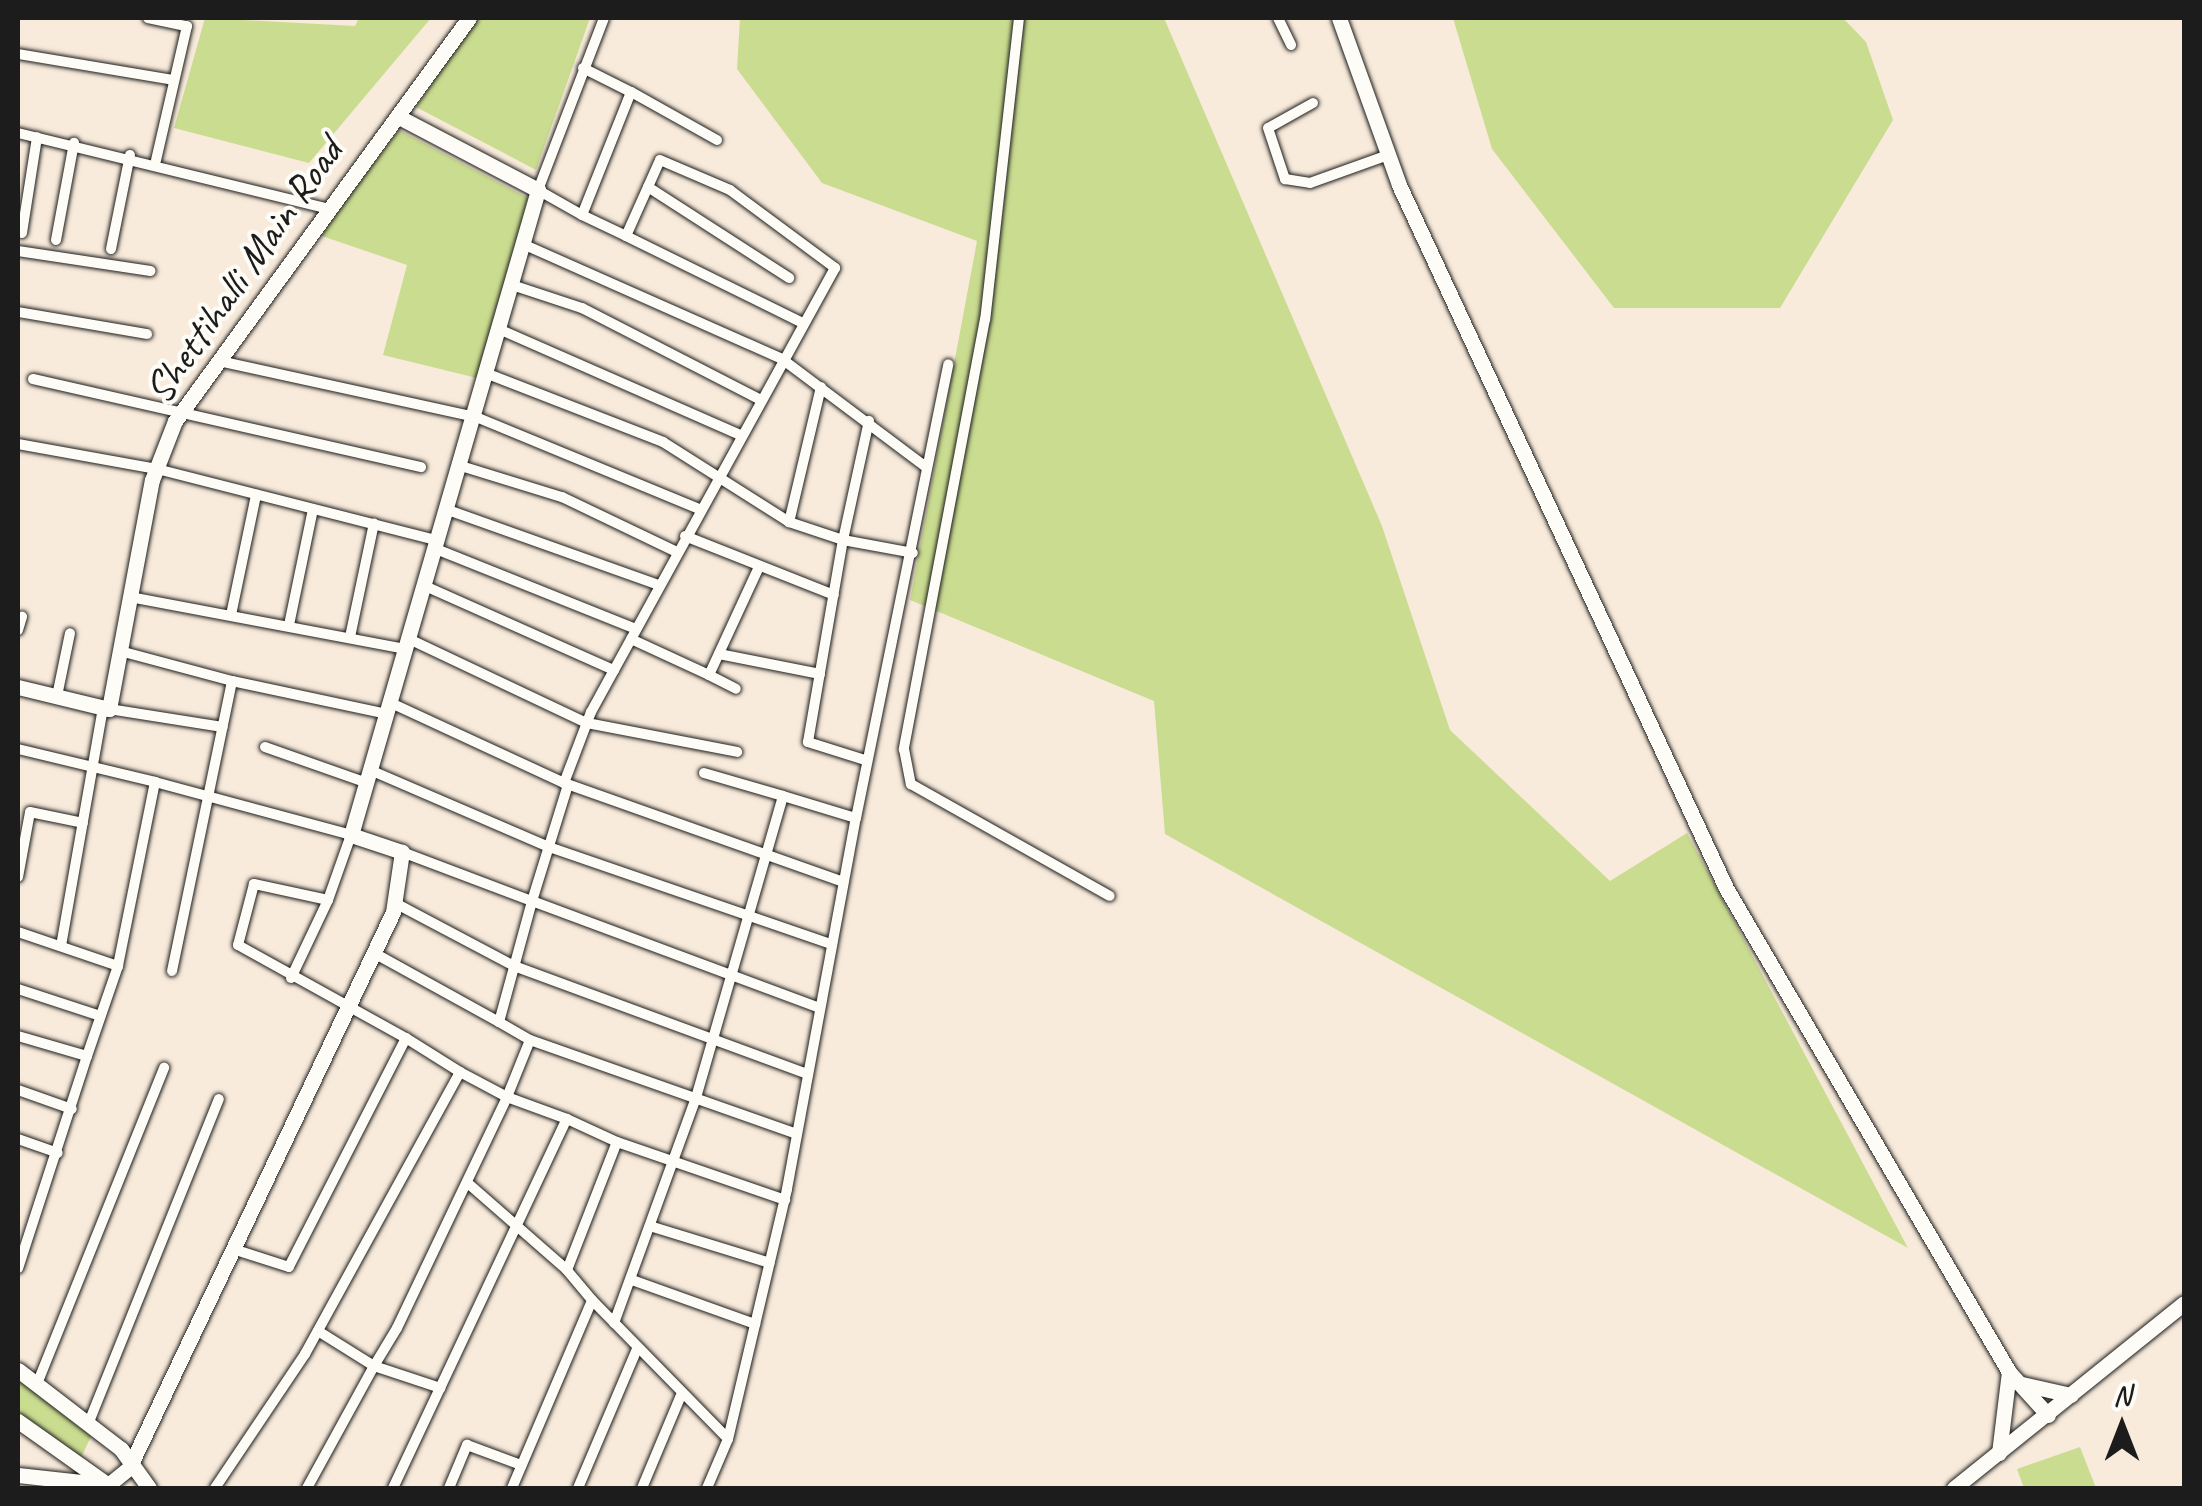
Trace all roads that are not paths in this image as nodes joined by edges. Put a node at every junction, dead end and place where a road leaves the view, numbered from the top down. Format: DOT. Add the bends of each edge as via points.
graph roads {
  1 [pos="148,18"];
  2 [pos="469,18"];
  3 [pos="604,18"];
  4 [pos="1019,18"];
  5 [pos="1278,18"];
  6 [pos="1340,18"];
  7 [pos="1291,45"];
  8 [pos="18,54"];
  9 [pos="583,68"];
  10 [pos="174,80"];
  11 [pos="632,92"];
  12 [pos="1313,103"];
  13 [pos="397,116"];
  14 [pos="18,132"];
  15 [pos="37,137"];
  16 [pos="717,140"];
  17 [pos="74,143"];
  18 [pos="130,155"];
  19 [pos="1388,156"];
  20 [pos="156,160"];
  21 [pos="648,187"];
  22 [pos="538,190"];
  23 [pos="329,209"];
  24 [pos="582,215"];
  25 [pos="22,233"];
  26 [pos="626,236"];
  27 [pos="56,240"];
  28 [pos="524,245"];
  29 [pos="111,249"];
  30 [pos="18,251"];
  31 [pos="150,271"];
  32 [pos="789,278"];
  33 [pos="515,286"];
  34 [pos="18,312"];
  35 [pos="802,323"];
  36 [pos="502,330"];
  37 [pos="147,334"];
  38 [pos="782,359"];
  39 [pos="219,361"];
  40 [pos="948,364"];
  41 [pos="488,374"];
  42 [pos="34,379"];
  43 [pos="821,387"];
  44 [pos="759,399"];
  45 [pos="180,414"];
  46 [pos="476,416"];
  47 [pos="869,421"];
  48 [pos="740,435"];
  49 [pos="18,444"];
  50 [pos="461,466"];
  51 [pos="421,467"];
  52 [pos="926,467"];
  53 [pos="156,468"];
  54 [pos="721,472"];
  55 [pos="256,495"];
  56 [pos="313,508"];
  57 [pos="700,509"];
  58 [pos="448,510"];
  59 [pos="789,522"];
  60 [pos="374,523"];
  61 [pos="685,536"];
  62 [pos="844,540"];
  63 [pos="438,545"];
  64 [pos="677,552"];
  65 [pos="913,554"];
  66 [pos="758,569"];
  67 [pos="659,585"];
  68 [pos="425,586"];
  69 [pos="834,595"];
  70 [pos="130,597"];
  71 [pos="231,615"];
  72 [pos="22,616"];
  73 [pos="290,625"];
  74 [pos="18,630"];
  75 [pos="70,633"];
  76 [pos="633,634"];
  77 [pos="350,637"];
  78 [pos="408,644"];
  79 [pos="120,650"];
  80 [pos="719,654"];
  81 [pos="614,670"];
  82 [pos="820,674"];
  83 [pos="709,675"];
  84 [pos="232,681"];
  85 [pos="18,687"];
  86 [pos="736,689"];
  87 [pos="57,696"];
  88 [pos="106,708"];
  89 [pos="389,708"];
  90 [pos="586,723"];
  91 [pos="223,727"];
  92 [pos="265,747"];
  93 [pos="18,749"];
  94 [pos="737,752"];
  95 [pos="865,760"];
  96 [pos="92,770"];
  97 [pos="704,773"];
  98 [pos="369,776"];
  99 [pos="155,782"];
  100 [pos="566,784"];
  101 [pos="212,796"];
  102 [pos="783,796"];
  103 [pos="18,809"];
  104 [pos="30,812"];
  105 [pos="856,818"];
  106 [pos="83,823"];
  107 [pos="351,835"];
  108 [pos="549,847"];
  109 [pos="402,852"];
  110 [pos="766,857"];
  111 [pos="18,876"];
  112 [pos="843,882"];
  113 [pos="1110,896"];
  114 [pos="328,900"];
  115 [pos="532,902"];
  116 [pos="394,903"];
  117 [pos="748,919"];
  118 [pos="18,932"];
  119 [pos="832,944"];
  120 [pos="62,946"];
  121 [pos="374,952"];
  122 [pos="118,966"];
  123 [pos="514,966"];
  124 [pos="172,971"];
  125 [pos="292,978"];
  126 [pos="732,980"];
  127 [pos="18,989"];
  128 [pos="819,1008"];
  129 [pos="346,1012"];
  130 [pos="100,1016"];
  131 [pos="499,1022"];
  132 [pos="18,1036"];
  133 [pos="714,1036"];
  134 [pos="406,1038"];
  135 [pos="530,1040"];
  136 [pos="88,1056"];
  137 [pos="164,1068"];
  138 [pos="460,1072"];
  139 [pos="808,1074"];
  140 [pos="18,1090"];
  141 [pos="507,1097"];
  142 [pos="219,1100"];
  143 [pos="695,1101"];
  144 [pos="72,1109"];
  145 [pos="567,1119"];
  146 [pos="797,1134"];
  147 [pos="18,1139"];
  148 [pos="618,1142"];
  149 [pos="58,1153"];
  150 [pos="674,1165"];
  151 [pos="470,1185"];
  152 [pos="785,1200"];
  153 [pos="519,1226"];
  154 [pos="653,1227"];
  155 [pos="236,1250"];
  156 [pos="770,1262"];
  157 [pos="18,1268"];
  158 [pos="567,1270"];
  159 [pos="632,1280"];
  160 [pos="592,1300"];
  161 [pos="2184,1304"];
  162 [pos="614,1323"];
  163 [pos="755,1324"];
  164 [pos="318,1331"];
  165 [pos="637,1348"];
  166 [pos="374,1366"];
  167 [pos="18,1370"];
  168 [pos="2009,1372"];
  169 [pos="37,1384"];
  170 [pos="2022,1384"];
  171 [pos="440,1388"];
  172 [pos="681,1395"];
  173 [pos="2071,1396"];
  174 [pos="2048,1415"];
  175 [pos="18,1420"];
  176 [pos="89,1422"];
  177 [pos="728,1438"];
  178 [pos="1999,1452"];
  179 [pos="521,1465"];
  180 [pos="129,1468"];
  181 [pos="18,1475"];
  182 [pos="68,1486"];
  183 [pos="110,1487"];
  184 [pos="148,1488"];
  185 [pos="214,1488"];
  186 [pos="308,1488"];
  187 [pos="394,1488"];
  188 [pos="449,1488"];
  189 [pos="512,1488"];
  190 [pos="578,1488"];
  191 [pos="642,1488"];
  192 [pos="707,1488"];
  193 [pos="1954,1488"];
  1 -- 10 [label="street" via="188,26"];
  2 -- 13 [label="street, Shettihalli Main Road"];
  3 -- 9 [label="street"];
  4 -- 113 [label="street" via="984,319 904,749 911,784"];
  5 -- 7 [label="street"];
  6 -- 19 [label="street"];
  8 -- 10 [label="street"];
  9 -- 11 [label="street"];
  9 -- 22 [label="street"];
  10 -- 20 [label="street"];
  11 -- 16 [label="street"];
  11 -- 24 [label="street"];
  12 -- 19 [label="street" via="1268,128 1285,178 1310,184"];
  13 -- 22 [label="street"];
  13 -- 23 [label="street, Shettihalli Main Road"];
  14 -- 15 [label="street"];
  15 -- 17 [label="street"];
  15 -- 25 [label="street"];
  17 -- 18 [label="street"];
  17 -- 27 [label="street"];
  18 -- 20 [label="street"];
  18 -- 29 [label="street"];
  19 -- 168 [label="street" via="1726,888"];
  20 -- 23 [label="street"];
  21 -- 26 [label="street"];
  21 -- 32 [label="street"];
  21 -- 35 [label="street" via="660,160 688,166 835,268"];
  22 -- 24 [label="street"];
  22 -- 28 [label="street"];
  23 -- 39 [label="street, Shettihalli Main Road"];
  24 -- 26 [label="street"];
  26 -- 35 [label="street"];
  28 -- 33 [label="street"];
  28 -- 38 [label="street"];
  30 -- 31 [label="street"];
  33 -- 36 [label="street"];
  33 -- 44 [label="street" via="582,308"];
  34 -- 37 [label="street"];
  35 -- 38 [label="street"];
  36 -- 41 [label="street"];
  36 -- 48 [label="street"];
  38 -- 43 [label="street"];
  38 -- 44 [label="street"];
  39 -- 45 [label="street, Shettihalli Main Road"];
  39 -- 46 [label="street"];
  40 -- 52 [label="street"];
  41 -- 46 [label="street"];
  41 -- 54 [label="street" via="552,393"];
  42 -- 45 [label="street"];
  43 -- 47 [label="street"];
  43 -- 59 [label="street"];
  44 -- 48 [label="street"];
  45 -- 51 [label="street"];
  45 -- 53 [label="street, Shettihalli Main Road"];
  46 -- 50 [label="street"];
  46 -- 57 [label="street"];
  47 -- 52 [label="street"];
  47 -- 62 [label="street"];
  48 -- 54 [label="street"];
  49 -- 53 [label="street"];
  50 -- 58 [label="street"];
  50 -- 64 [label="street" via="562,497"];
  52 -- 65 [label="street"];
  53 -- 55 [label="street"];
  53 -- 70 [label="street, Shettihalli Main Road"];
  54 -- 57 [label="street"];
  54 -- 59 [label="street"];
  55 -- 56 [label="street"];
  55 -- 71 [label="street"];
  56 -- 60 [label="street"];
  56 -- 73 [label="street"];
  57 -- 61 [label="street"];
  58 -- 63 [label="street"];
  58 -- 67 [label="street"];
  59 -- 62 [label="street"];
  60 -- 63 [label="street"];
  60 -- 77 [label="street"];
  61 -- 64 [label="street"];
  61 -- 66 [label="street"];
  62 -- 65 [label="street"];
  62 -- 69 [label="street"];
  63 -- 68 [label="street"];
  63 -- 76 [label="street"];
  64 -- 67 [label="street"];
  65 -- 95 [label="street"];
  66 -- 69 [label="street"];
  66 -- 80 [label="street"];
  67 -- 76 [label="street"];
  68 -- 78 [label="street"];
  68 -- 81 [label="street"];
  69 -- 82 [label="street"];
  70 -- 71 [label="street"];
  70 -- 79 [label="street, Shettihalli Main Road"];
  71 -- 73 [label="street"];
  72 -- 74 [label="street"];
  73 -- 77 [label="street"];
  75 -- 87 [label="street"];
  76 -- 81 [label="street"];
  76 -- 83 [label="street"];
  77 -- 78 [label="street"];
  78 -- 89 [label="street"];
  78 -- 90 [label="street"];
  79 -- 84 [label="street"];
  79 -- 88 [label="street, Shettihalli Main Road"];
  80 -- 82 [label="street"];
  80 -- 83 [label="street"];
  81 -- 90 [label="street"];
  82 -- 95 [label="street" via="808,742"];
  83 -- 86 [label="street"];
  84 -- 89 [label="street"];
  84 -- 91 [label="street"];
  85 -- 87 [label="street"];
  87 -- 88 [label="street"];
  88 -- 91 [label="street"];
  88 -- 96 [label="street"];
  89 -- 98 [label="street"];
  89 -- 100 [label="street"];
  90 -- 94 [label="street"];
  90 -- 100 [label="street"];
  91 -- 101 [label="street"];
  92 -- 98 [label="street"];
  93 -- 96 [label="street"];
  95 -- 105 [label="street"];
  96 -- 99 [label="street"];
  96 -- 106 [label="street"];
  97 -- 102 [label="street"];
  98 -- 107 [label="street"];
  98 -- 108 [label="street"];
  99 -- 101 [label="street"];
  99 -- 122 [label="street"];
  100 -- 108 [label="street"];
  100 -- 110 [label="street"];
  101 -- 107 [label="street"];
  101 -- 124 [label="street"];
  102 -- 105 [label="street"];
  102 -- 110 [label="street"];
  103 -- 104 [label="street"];
  104 -- 106 [label="street"];
  104 -- 111 [label="street"];
  105 -- 112 [label="street"];
  106 -- 120 [label="street"];
  107 -- 109 [label="street"];
  107 -- 114 [label="street"];
  108 -- 115 [label="street"];
  108 -- 117 [label="street"];
  109 -- 115 [label="street"];
  109 -- 116 [label="street"];
  110 -- 112 [label="street"];
  110 -- 117 [label="street"];
  112 -- 119 [label="street"];
  114 -- 125 [label="street"];
  114 -- 125 [label="street" via="254,884 238,944"];
  115 -- 123 [label="street"];
  115 -- 126 [label="street"];
  116 -- 121 [label="street"];
  116 -- 123 [label="street"];
  117 -- 119 [label="street"];
  117 -- 126 [label="street"];
  118 -- 120 [label="street"];
  119 -- 128 [label="street"];
  120 -- 122 [label="street"];
  121 -- 129 [label="street"];
  121 -- 131 [label="street"];
  122 -- 130 [label="street"];
  123 -- 131 [label="street"];
  123 -- 133 [label="street"];
  125 -- 129 [label="street"];
  126 -- 128 [label="street"];
  126 -- 133 [label="street"];
  127 -- 130 [label="street"];
  128 -- 139 [label="street"];
  129 -- 134 [label="street"];
  129 -- 155 [label="street"];
  130 -- 136 [label="street"];
  131 -- 135 [label="street"];
  132 -- 136 [label="street"];
  133 -- 139 [label="street"];
  133 -- 143 [label="street"];
  134 -- 138 [label="street"];
  134 -- 155 [label="street" via="289,1267"];
  135 -- 141 [label="street"];
  135 -- 143 [label="street"];
  136 -- 144 [label="street"];
  137 -- 169 [label="street"];
  138 -- 141 [label="street"];
  138 -- 164 [label="street"];
  139 -- 146 [label="street"];
  140 -- 144 [label="street"];
  141 -- 145 [label="street"];
  141 -- 151 [label="street"];
  142 -- 176 [label="street"];
  143 -- 146 [label="street"];
  143 -- 150 [label="street"];
  144 -- 149 [label="street"];
  145 -- 148 [label="street"];
  145 -- 153 [label="street"];
  146 -- 152 [label="street"];
  147 -- 149 [label="street"];
  148 -- 150 [label="street"];
  148 -- 158 [label="street"];
  149 -- 157 [label="street"];
  150 -- 152 [label="street"];
  150 -- 154 [label="street"];
  151 -- 153 [label="street"];
  151 -- 166 [label="street"];
  152 -- 156 [label="street"];
  153 -- 158 [label="street"];
  153 -- 171 [label="street"];
  154 -- 156 [label="street"];
  154 -- 159 [label="street"];
  155 -- 180 [label="street"];
  156 -- 163 [label="street"];
  158 -- 160 [label="street"];
  159 -- 162 [label="street"];
  159 -- 163 [label="street"];
  160 -- 162 [label="street"];
  160 -- 179 [label="street"];
  161 -- 173 [label="street"];
  162 -- 165 [label="street"];
  163 -- 177 [label="street"];
  164 -- 166 [label="street"];
  164 -- 185 [label="street"];
  165 -- 172 [label="street"];
  165 -- 190 [label="street"];
  166 -- 171 [label="street"];
  166 -- 186 [label="street"];
  167 -- 169 [label="street"];
  168 -- 170 [label="street"];
  168 -- 178 [label="street"];
  169 -- 176 [label="street"];
  170 -- 173 [label="street"];
  170 -- 174 [label="street"];
  171 -- 187 [label="street"];
  172 -- 177 [label="street"];
  172 -- 191 [label="street"];
  173 -- 174 [label="street"];
  174 -- 178 [label="street"];
  175 -- 183 [label="street"];
  176 -- 180 [label="street"];
  177 -- 192 [label="street"];
  178 -- 193 [label="street"];
  179 -- 188 [label="street" via="467,1445"];
  179 -- 189 [label="street"];
  180 -- 183 [label="street"];
  180 -- 184 [label="street"];
  181 -- 182 [label="street"];
  182 -- 183 [label="street"];
}
